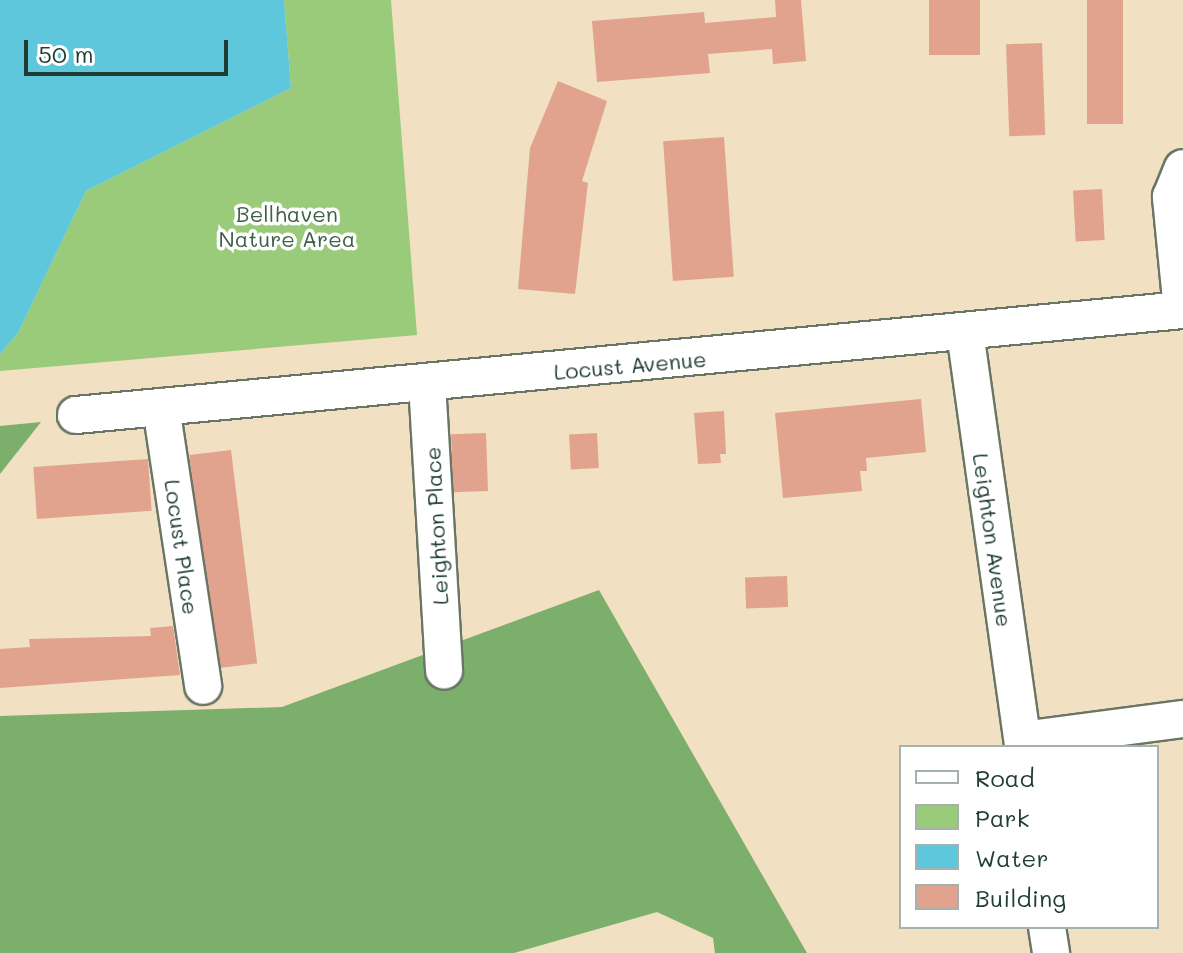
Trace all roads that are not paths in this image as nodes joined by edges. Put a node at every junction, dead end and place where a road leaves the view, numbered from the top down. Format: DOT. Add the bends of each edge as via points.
graph roads {
  1 [pos="1183,168"];
  2 [pos="1182,310"];
  3 [pos="965,332"];
  4 [pos="427,383"];
  5 [pos="161,407"];
  6 [pos="76,415"];
  7 [pos="444,670"];
  8 [pos="203,686"];
  9 [pos="1183,719"];
  10 [pos="1023,744"];
  11 [pos="1047,929"];
  12 [pos="1051,953"];
  1 -- 2 [label="street" via="1171,197"];
  2 -- 3 [label="street, Locust Avenue"];
  3 -- 4 [label="street, Locust Avenue"];
  3 -- 10 [label="street, Leighton Avenue"];
  4 -- 5 [label="street, Locust Avenue"];
  4 -- 7 [label="street, Leighton Place"];
  5 -- 6 [label="street, Locust Avenue"];
  5 -- 8 [label="street, Locust Place"];
  9 -- 10 [label="street"];
  11 -- 12 [label="street"];
}
